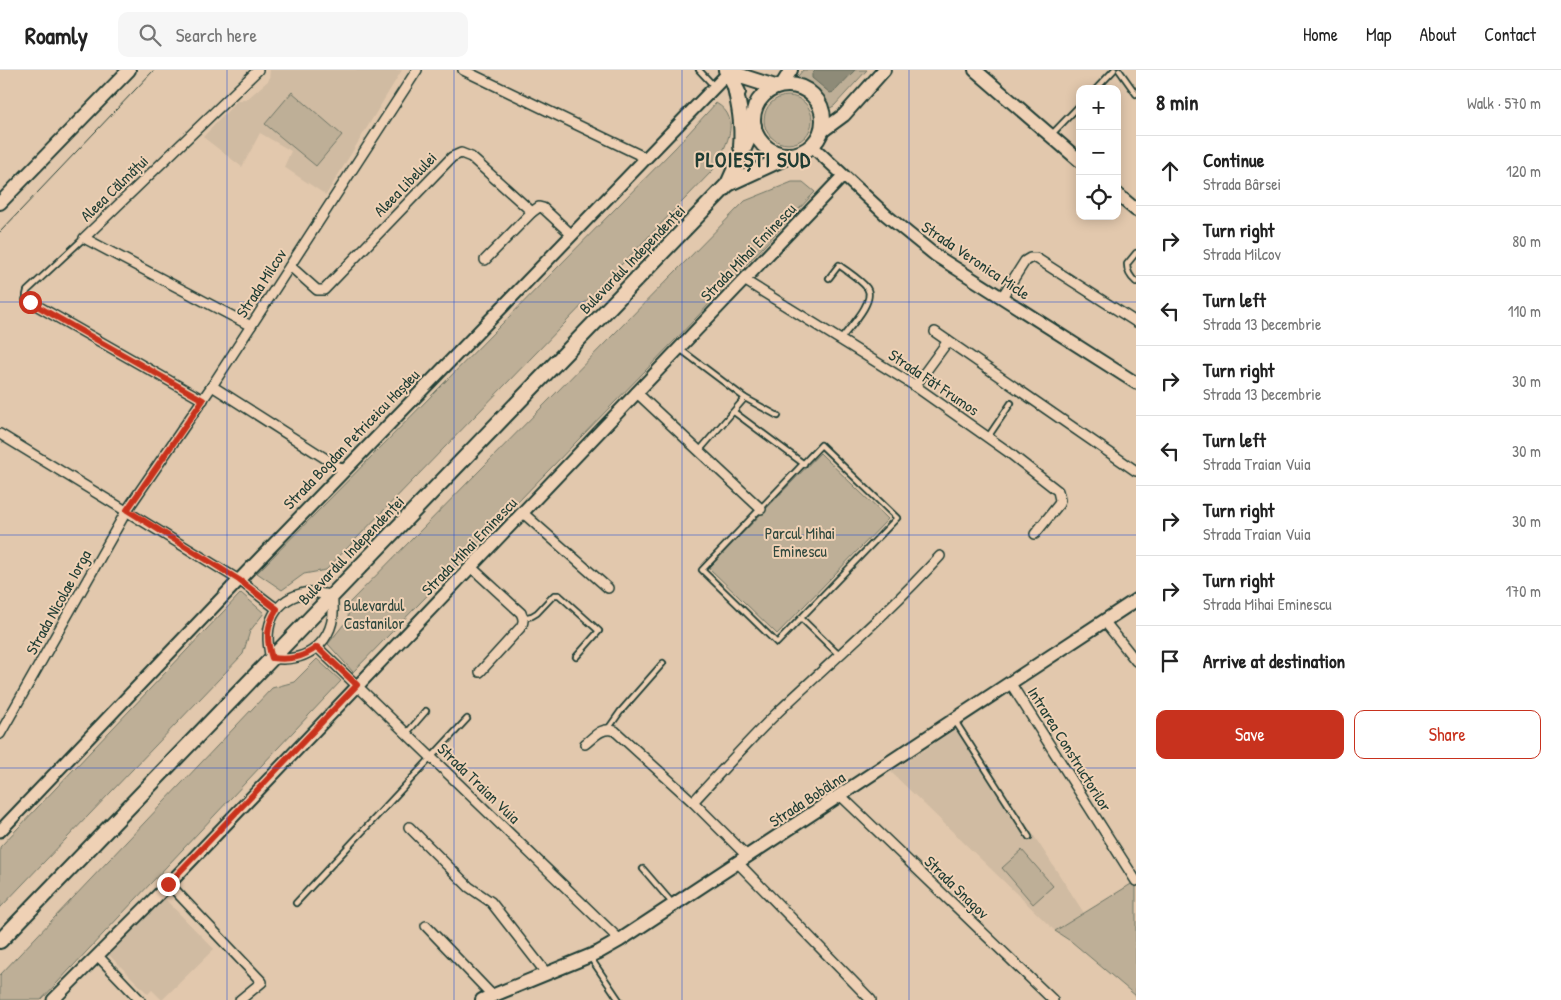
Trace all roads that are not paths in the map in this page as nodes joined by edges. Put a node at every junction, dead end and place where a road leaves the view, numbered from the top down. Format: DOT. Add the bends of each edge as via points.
graph roads {
  1 [pos="128,70"];
  2 [pos="258,70"];
  3 [pos="417,70"];
  4 [pos="463,70"];
  5 [pos="699,70"];
  6 [pos="791,70"];
  7 [pos="884,70"];
  8 [pos="975,70"];
  9 [pos="1114,70"];
  10 [pos="1118,70"];
  11 [pos="473,72"];
  12 [pos="730,74"];
  13 [pos="1100,85"];
  14 [pos="778,86"];
  15 [pos="714,87"];
  16 [pos="1136,94"];
  17 [pos="1076,110"];
  18 [pos="753,124"];
  19 [pos="821,132"];
  20 [pos="1051,136"];
  21 [pos="812,146"];
  22 [pos="791,155"];
  23 [pos="646,158"];
  24 [pos="740,158"];
  25 [pos="1076,158"];
  26 [pos="843,176"];
  27 [pos="728,184"];
  28 [pos="1121,197"];
  29 [pos="0,203"];
  30 [pos="1136,210"];
  31 [pos="532,212"];
  32 [pos="572,235"];
  33 [pos="84,238"];
  34 [pos="1136,253"];
  35 [pos="485,260"];
  36 [pos="290,266"];
  37 [pos="829,278"];
  38 [pos="744,280"];
  39 [pos="1136,282"];
  40 [pos="1002,297"];
  41 [pos="27,300"];
  42 [pos="1136,322"];
  43 [pos="251,326"];
  44 [pos="936,332"];
  45 [pos="841,339"];
  46 [pos="948,341"];
  47 [pos="679,348"];
  48 [pos="1136,383"];
  49 [pos="212,386"];
  50 [pos="915,386"];
  51 [pos="636,392"];
  52 [pos="745,398"];
  53 [pos="203,400"];
  54 [pos="1011,404"];
  55 [pos="734,412"];
  56 [pos="778,416"];
  57 [pos="0,434"];
  58 [pos="988,437"];
  59 [pos="698,451"];
  60 [pos="804,464"];
  61 [pos="344,470"];
  62 [pos="1136,471"];
  63 [pos="761,509"];
  64 [pos="127,510"];
  65 [pos="523,513"];
  66 [pos="1036,534"];
  67 [pos="940,556"];
  68 [pos="471,567"];
  69 [pos="239,580"];
  70 [pos="608,588"];
  71 [pos="332,595"];
  72 [pos="1136,600"];
  73 [pos="277,609"];
  74 [pos="523,618"];
  75 [pos="801,618"];
  76 [pos="1105,622"];
  77 [pos="317,647"];
  78 [pos="840,656"];
  79 [pos="576,657"];
  80 [pos="272,658"];
  81 [pos="1136,661"];
  82 [pos="663,663"];
  83 [pos="480,672"];
  84 [pos="1011,684"];
  85 [pos="357,685"];
  86 [pos="426,711"];
  87 [pos="468,719"];
  88 [pos="955,721"];
  89 [pos="608,729"];
  90 [pos="0,734"];
  91 [pos="406,734"];
  92 [pos="585,744"];
  93 [pos="431,758"];
  94 [pos="841,796"];
  95 [pos="693,802"];
  96 [pos="409,827"];
  97 [pos="0,831"];
  98 [pos="1029,837"];
  99 [pos="743,860"];
  100 [pos="643,869"];
  101 [pos="1136,881"];
  102 [pos="168,884"];
  103 [pos="296,903"];
  104 [pos="674,906"];
  105 [pos="426,926"];
  106 [pos="0,940"];
  107 [pos="620,940"];
  108 [pos="98,956"];
  109 [pos="589,956"];
  110 [pos="547,974"];
  111 [pos="488,998"];
  112 [pos="53,1000"];
  113 [pos="140,1000"];
  114 [pos="240,1000"];
  115 [pos="619,1000"];
  116 [pos="871,1000"];
  117 [pos="1053,1000"];
  1 -- 29 [label="main road"];
  2 -- 33 [label="street, Aleea Călmățui"];
  3 -- 36 [label="street, Strada Milcov"];
  4 -- 11 [label="street"];
  5 -- 15 [label="lane"];
  6 -- 14 [label="main road"];
  7 -- 19 [label="main road" via="844,115"];
  8 -- 20 [label="main road"];
  9 -- 13 [label="lane"];
  10 -- 16 [label="lane"];
  11 -- 23 [label="street"];
  12 -- 14 [label="main road"];
  12 -- 15 [label="street, Strada Bogdan Petriceicu Hașdeu"];
  12 -- 18 [label="main road"];
  12 -- 24 [label="main road" via="742,126"];
  14 -- 18 [label="main road, Bulevardul Independenței" via="760,98"];
  14 -- 19 [label="main road" via="792,85 813,95 823,115"];
  15 -- 23 [label="street, Strada Bogdan Petriceicu Hașdeu"];
  17 -- 20 [label="lane"];
  18 -- 22 [label="main road" via="757,136 771,151"];
  18 -- 24 [label="main road, Bulevardul Independenței"];
  19 -- 21 [label="main road"];
  20 -- 25 [label="main road"];
  21 -- 22 [label="main road, Bulevardul Independenței"];
  21 -- 26 [label="street, Strada Veronica Micle"];
  22 -- 27 [label="main road, Bulevardul Independenței"];
  23 -- 32 [label="street, Strada Bogdan Petriceicu Hașdeu"];
  24 -- 27 [label="main road, Bulevardul Independenței"];
  26 -- 38 [label="street, Strada Mihai Eminescu"];
  26 -- 40 [label="street, Strada Veronica Micle" via="910,236"];
  27 -- 71 [label="main road, Bulevardul Independenței"];
  28 -- 30 [label="main road"];
  31 -- 32 [label="street, Aleea Libelulei" via="543,208"];
  31 -- 35 [label="street"];
  31 -- 36 [label="street, Aleea Libelulei" via="471,157 461,153 452,157 324,290 317,290"];
  32 -- 61 [label="street, Strada Bogdan Petriceicu Hașdeu"];
  33 -- 41 [label="lane" via="27,291"];
  33 -- 43 [label="street, Aleea Călmățui"];
  34 -- 39 [label="lane" via="1127,264 1130,278"];
  36 -- 43 [label="street, Strada Milcov"];
  37 -- 45 [label="lane" via="839,265 867,289 869,296 865,308"];
  38 -- 45 [label="street, Strada Făt Frumos"];
  38 -- 47 [label="street, Strada Mihai Eminescu"];
  40 -- 42 [label="street" via="1026,261 1036,258"];
  40 -- 48 [label="street, Strada Veronica Micle"];
  41 -- 53 [label="street"];
  43 -- 49 [label="street, Strada Milcov"];
  44 -- 46 [label="street"];
  45 -- 50 [label="street, Strada Făt Frumos"];
  46 -- 50 [label="street"];
  46 -- 62 [label="street"];
  47 -- 51 [label="street, Strada Mihai Eminescu"];
  47 -- 52 [label="lane"];
  49 -- 53 [label="street, Strada Milcov"];
  49 -- 61 [label="street"];
  50 -- 58 [label="street, Strada Făt Frumos"];
  51 -- 59 [label="street"];
  51 -- 65 [label="street, Strada Mihai Eminescu"];
  52 -- 55 [label="lane"];
  52 -- 56 [label="lane"];
  53 -- 64 [label="street, Strada Milcov"];
  54 -- 58 [label="lane"];
  55 -- 59 [label="lane"];
  55 -- 60 [label="lane"];
  57 -- 64 [label="street"];
  58 -- 66 [label="street, Strada Făt Frumos" via="1058,491 1059,504"];
  59 -- 63 [label="street"];
  60 -- 63 [label="lane"];
  60 -- 75 [label="lane" via="821,445 897,518"];
  61 -- 69 [label="street, Strada Bogdan Petriceicu Hașdeu"];
  63 -- 75 [label="lane" via="702,570 777,643"];
  64 -- 69 [label="street"];
  64 -- 90 [label="street, Strada Nicolae Iorga"];
  65 -- 68 [label="street, Strada Mihai Eminescu"];
  65 -- 70 [label="street"];
  67 -- 78 [label="street"];
  68 -- 74 [label="street"];
  68 -- 85 [label="street, Strada Mihai Eminescu"];
  69 -- 73 [label="street"];
  69 -- 97 [label="street, Strada Bogdan Petriceicu Hașdeu"];
  71 -- 73 [label="street" via="298,594"];
  71 -- 77 [label="street" via="332,622 329,632"];
  71 -- 80 [label="main road, Bulevardul Independenței"];
  72 -- 76 [label="main road, Strada Bobâlna"];
  73 -- 80 [label="street" via="267,635"];
  74 -- 79 [label="lane" via="532,616 554,595 559,595 599,631"];
  74 -- 83 [label="street" via="520,628"];
  75 -- 78 [label="lane"];
  76 -- 81 [label="street"];
  76 -- 84 [label="main road, Strada Bobâlna"];
  77 -- 80 [label="street" via="295,658"];
  77 -- 85 [label="street, Strada Traian Vuia"];
  78 -- 95 [label="street" via="772,718"];
  80 -- 106 [label="main road, Bulevardul Independenței"];
  82 -- 89 [label="lane"];
  84 -- 88 [label="main road, Strada Bobâlna"];
  84 -- 101 [label="street, Intrarea Constructorilor"];
  85 -- 91 [label="street, Strada Traian Vuia"];
  85 -- 102 [label="street, Strada Mihai Eminescu"];
  86 -- 91 [label="lane"];
  87 -- 93 [label="lane"];
  88 -- 94 [label="main road, Strada Bobâlna"];
  88 -- 98 [label="lane"];
  89 -- 92 [label="street"];
  89 -- 95 [label="street" via="615,731"];
  91 -- 93 [label="street, Strada Traian Vuia"];
  93 -- 103 [label="lane"];
  93 -- 107 [label="street, Strada Traian Vuia"];
  94 -- 99 [label="main road, Strada Bobâlna"];
  94 -- 117 [label="street, Strada Snagov"];
  95 -- 99 [label="street"];
  96 -- 110 [label="street" via="469,887 491,902"];
  99 -- 104 [label="main road, Strada Bobâlna"];
  99 -- 116 [label="street"];
  100 -- 104 [label="lane"];
  102 -- 108 [label="street, Strada Mihai Eminescu"];
  102 -- 114 [label="street" via="262,982"];
  104 -- 107 [label="main road, Strada Bobâlna"];
  105 -- 111 [label="street"];
  107 -- 109 [label="main road, Strada Bobâlna"];
  108 -- 112 [label="street, Strada Mihai Eminescu"];
  108 -- 113 [label="street"];
  109 -- 110 [label="main road, Strada Bobâlna"];
  109 -- 115 [label="lane"];
  110 -- 111 [label="main road, Strada Bobâlna"];
}
